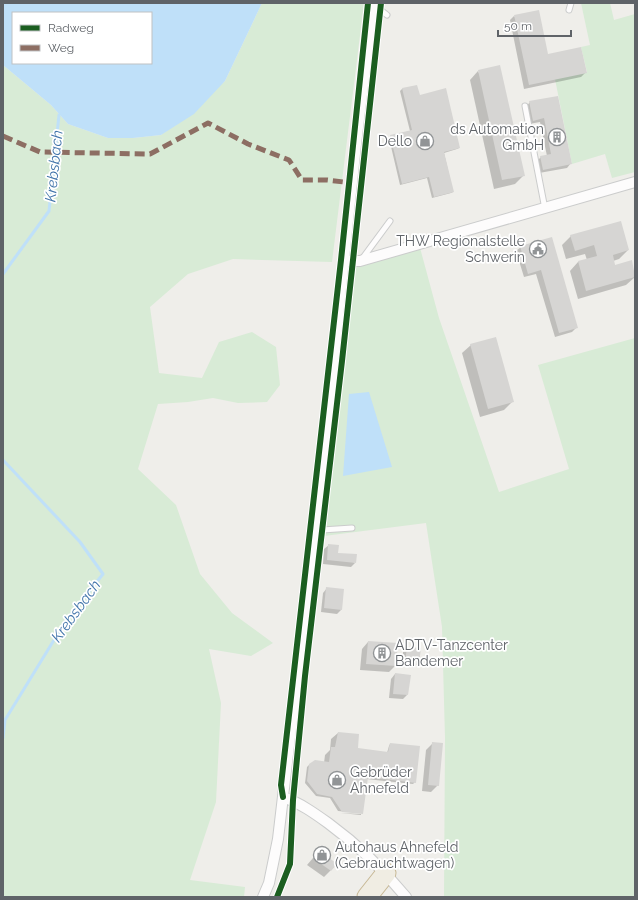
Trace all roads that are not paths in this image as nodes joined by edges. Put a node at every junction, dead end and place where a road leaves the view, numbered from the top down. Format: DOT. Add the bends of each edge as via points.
graph roads {
  1 [pos="571,3"];
  2 [pos="373,4"];
  3 [pos="569,10"];
  4 [pos="387,15"];
  5 [pos="524,106"];
  6 [pos="635,182"];
  7 [pos="545,209"];
  8 [pos="390,222"];
  9 [pos="344,261"];
  10 [pos="360,261"];
  11 [pos="352,528"];
  12 [pos="315,529"];
  13 [pos="283,797"];
  14 [pos="386,873"];
  15 [pos="263,897"];
  16 [pos="366,897"];
  17 [pos="406,897"];
  1 -- 3 [label="lane"];
  2 -- 4 [label="lane"];
  2 -- 9 [label="street"];
  5 -- 7 [label="lane"];
  6 -- 7 [label="street"];
  7 -- 10 [label="street"];
  8 -- 10 [label="lane"];
  9 -- 10 [label="street"];
  9 -- 12 [label="street" via="342,319"];
  11 -- 12 [label="lane"];
  12 -- 13 [label="street"];
  13 -- 14 [label="street" via="312,812 345,835"];
  13 -- 15 [label="street" via="274,861"];
  14 -- 16 [label="highway"];
  14 -- 17 [label="street"];
}
